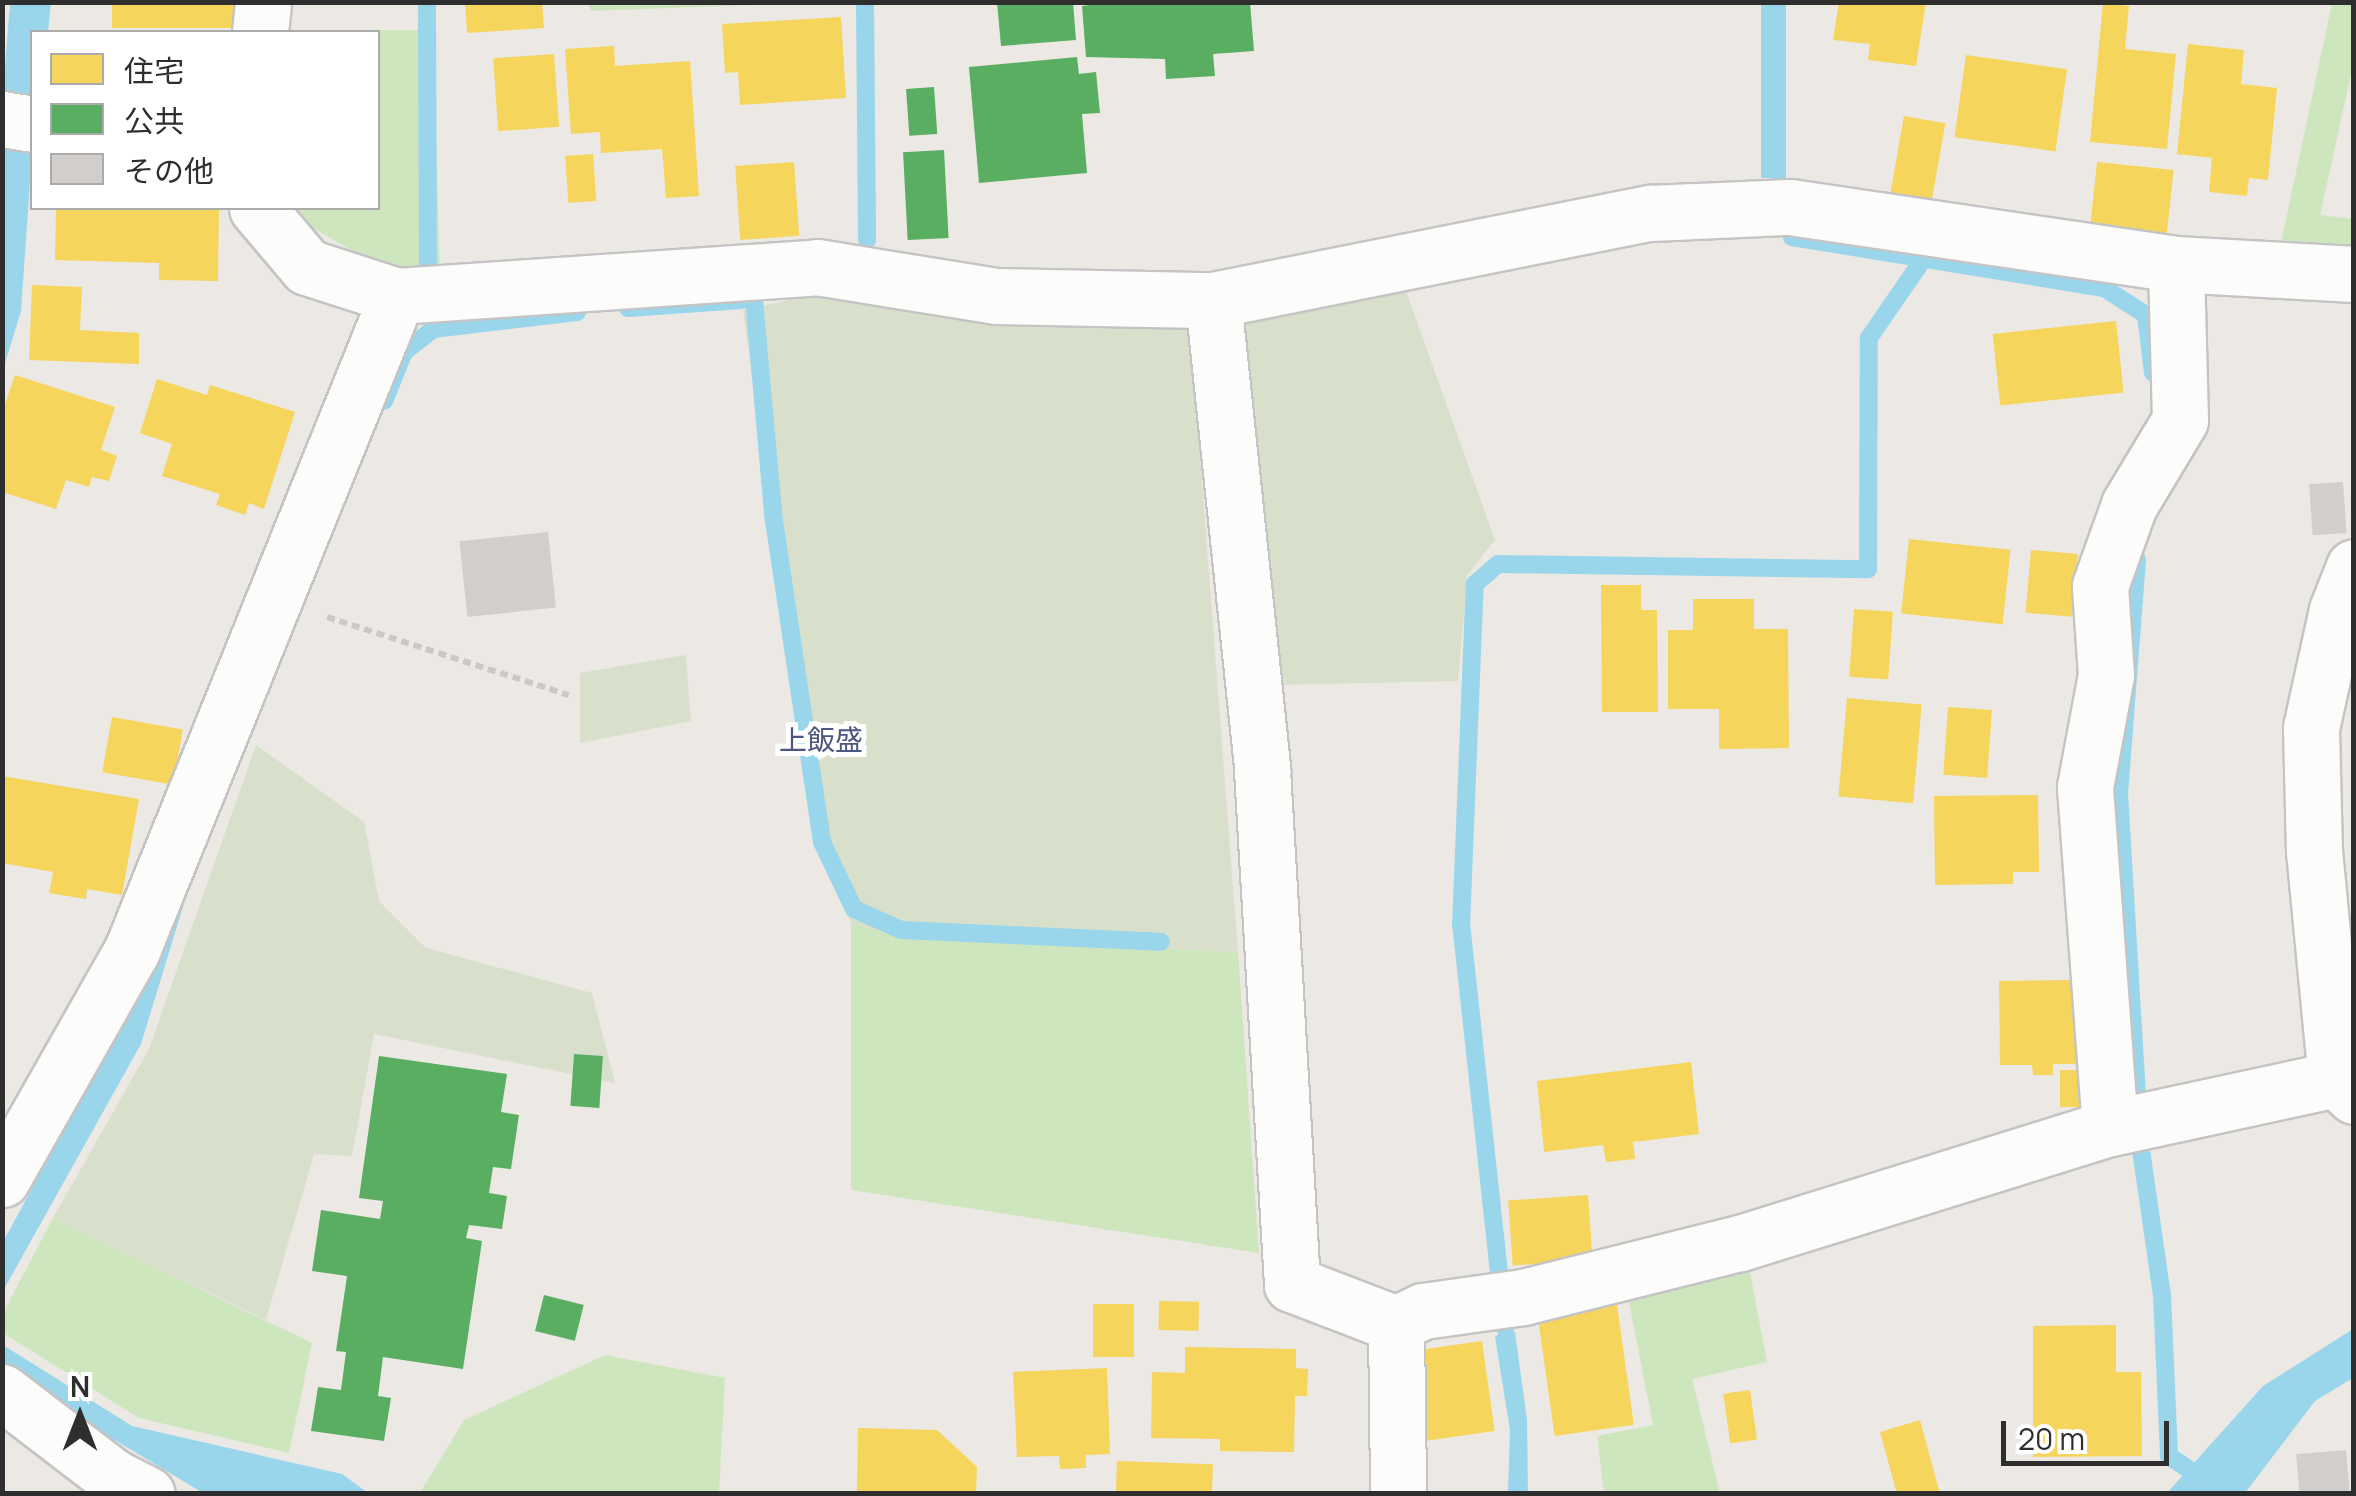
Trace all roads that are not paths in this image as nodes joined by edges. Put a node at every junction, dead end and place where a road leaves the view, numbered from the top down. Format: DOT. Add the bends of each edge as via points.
graph roads {
  1 [pos="263,2"];
  2 [pos="260,30"];
  3 [pos="2,118"];
  4 [pos="30,124"];
  5 [pos="259,210"];
  6 [pos="2176,264"];
  7 [pos="2354,274"];
  8 [pos="398,296"];
  9 [pos="1212,300"];
  10 [pos="2354,566"];
  11 [pos="2344,1087"];
  12 [pos="2129,1124"];
  13 [pos="2,1179"];
  14 [pos="1396,1324"];
  15 [pos="2,1392"];
  16 [pos="122,1488"];
  17 [pos="1398,1494"];
  1 -- 2 [label="street"];
  3 -- 4 [label="street"];
  5 -- 8 [label="street" via="308,268"];
  6 -- 7 [label="street"];
  6 -- 9 [label="street" via="1942,234 1790,206 1650,213"];
  6 -- 12 [label="street" via="2180,420 2128,505 2100,586 2106,675 2085,786"];
  8 -- 9 [label="street" via="818,268 996,296"];
  8 -- 13 [label="street" via="132,950"];
  9 -- 14 [label="street" via="1262,770 1292,1284"];
  10 -- 11 [label="street" via="2337,610 2312,728 2314,852"];
  11 -- 12 [label="street"];
  12 -- 14 [label="street" via="1740,1243 1504,1300 1423,1311"];
  14 -- 17 [label="street"];
  15 -- 16 [label="street"];
}
